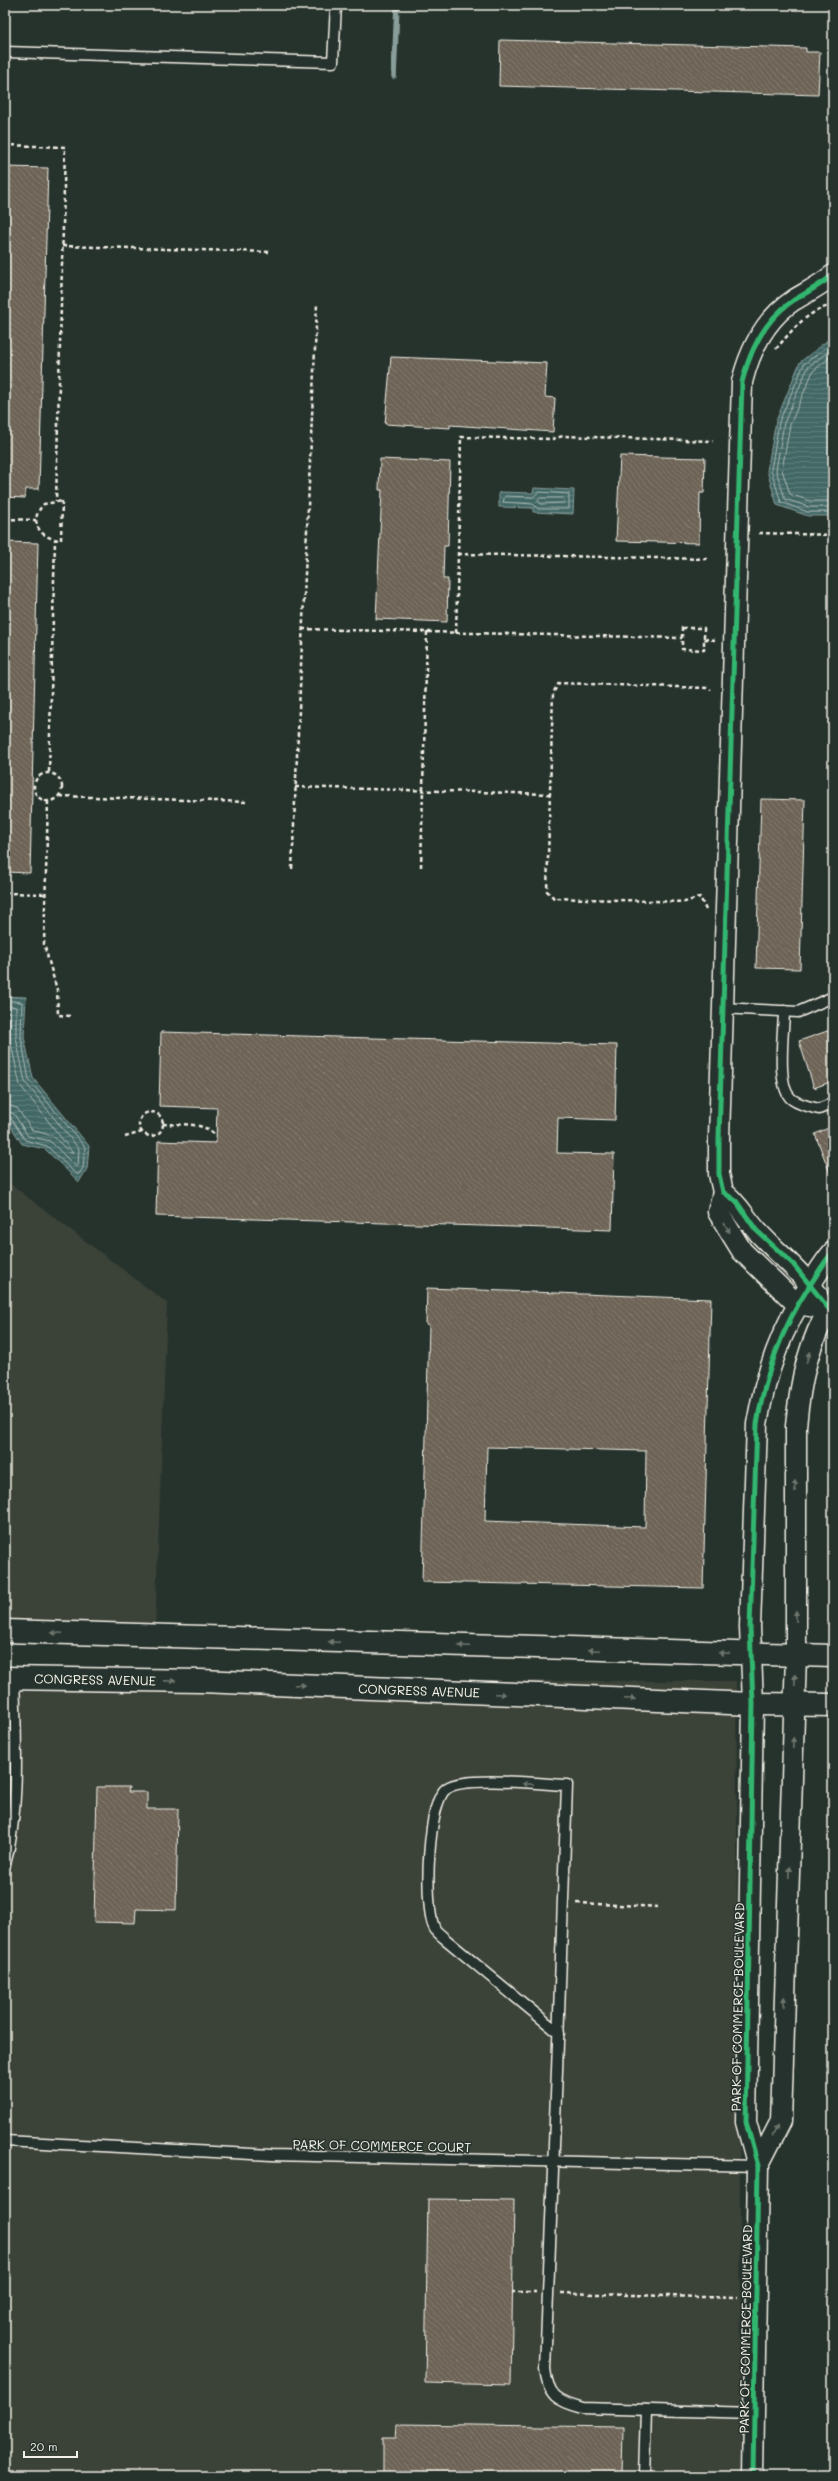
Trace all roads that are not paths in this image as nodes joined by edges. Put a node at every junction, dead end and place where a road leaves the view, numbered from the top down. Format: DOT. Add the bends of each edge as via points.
graph roads {
  1 [pos="336,5"];
  2 [pos="5,52"];
  3 [pos="833,275"];
  4 [pos="833,997"];
  5 [pos="722,1008"];
  6 [pos="784,1011"];
  7 [pos="833,1103"];
  8 [pos="723,1192"];
  9 [pos="833,1252"];
  10 [pos="810,1284"];
  11 [pos="797,1304"];
  12 [pos="832,1309"];
  13 [pos="5,1631"];
  14 [pos="752,1654"];
  15 [pos="796,1655"];
  16 [pos="833,1656"];
  17 [pos="9,1678"];
  18 [pos="753,1704"];
  19 [pos="794,1704"];
  20 [pos="833,1705"];
  21 [pos="5,1864"];
  22 [pos="559,2033"];
  23 [pos="5,2141"];
  24 [pos="554,2162"];
  25 [pos="758,2166"];
  26 [pos="646,2410"];
  27 [pos="754,2414"];
  28 [pos="644,2476"];
  29 [pos="753,2476"];
  1 -- 2 [label="lane" via="333,62"];
  3 -- 5 [label="street" via="792,301 778,314 755,344 742,382"];
  4 -- 6 [label="lane" via="798,1012"];
  5 -- 6 [label="lane"];
  5 -- 8 [label="street" via="719,1174"];
  6 -- 7 [label="lane" via="782,1074 785,1091 792,1100 819,1109"];
  8 -- 10 [label="street" via="736,1201 756,1230 793,1264"];
  8 -- 11 [label="street, one-way" via="718,1212 742,1251"];
  9 -- 10 [label="street, PARK OF COMMERCE BOULEVARD"];
  10 -- 11 [label="street, PARK OF COMMERCE BOULEVARD"];
  10 -- 12 [label="street"];
  11 -- 12 [label="street"];
  11 -- 14 [label="street, PARK OF COMMERCE BOULEVARD" via="775,1350 757,1424 750,1627"];
  15 -- 12 [label="street, PARK OF COMMERCE BOULEVARD, one-way" via="796,1420 799,1394 813,1340"];
  14 -- 13 [label="main road, one-way"];
  14 -- 15 [label="main road"];
  14 -- 18 [label="street, PARK OF COMMERCE BOULEVARD"];
  15 -- 16 [label="main road"];
  19 -- 15 [label="street, PARK OF COMMERCE BOULEVARD, one-way"];
  17 -- 18 [label="main road, CONGRESS AVENUE, one-way" via="201,1681"];
  17 -- 21 [label="lane" via="16,1730 12,1833"];
  18 -- 19 [label="main road, CONGRESS AVENUE"];
  18 -- 25 [label="street, PARK OF COMMERCE BOULEVARD" via="746,2122"];
  19 -- 20 [label="main road, CONGRESS AVENUE"];
  25 -- 19 [label="street, PARK OF COMMERCE BOULEVARD, one-way" via="780,2121"];
  22 -- 22 [label="lane, one-way" via="567,1785 462,1781 446,1788 434,1810 429,1850 430,1899 434,1927"];
  22 -- 24 [label="lane"];
  23 -- 24 [label="lane, PARK OF COMMERCE COURT" via="271,2155"];
  24 -- 25 [label="lane, PARK OF COMMERCE COURT"];
  24 -- 26 [label="lane" via="545,2369 547,2385 555,2397 583,2408"];
  25 -- 27 [label="street, PARK OF COMMERCE BOULEVARD"];
  26 -- 27 [label="lane"];
  26 -- 28 [label="lane"];
  27 -- 29 [label="street, PARK OF COMMERCE BOULEVARD"];
}
